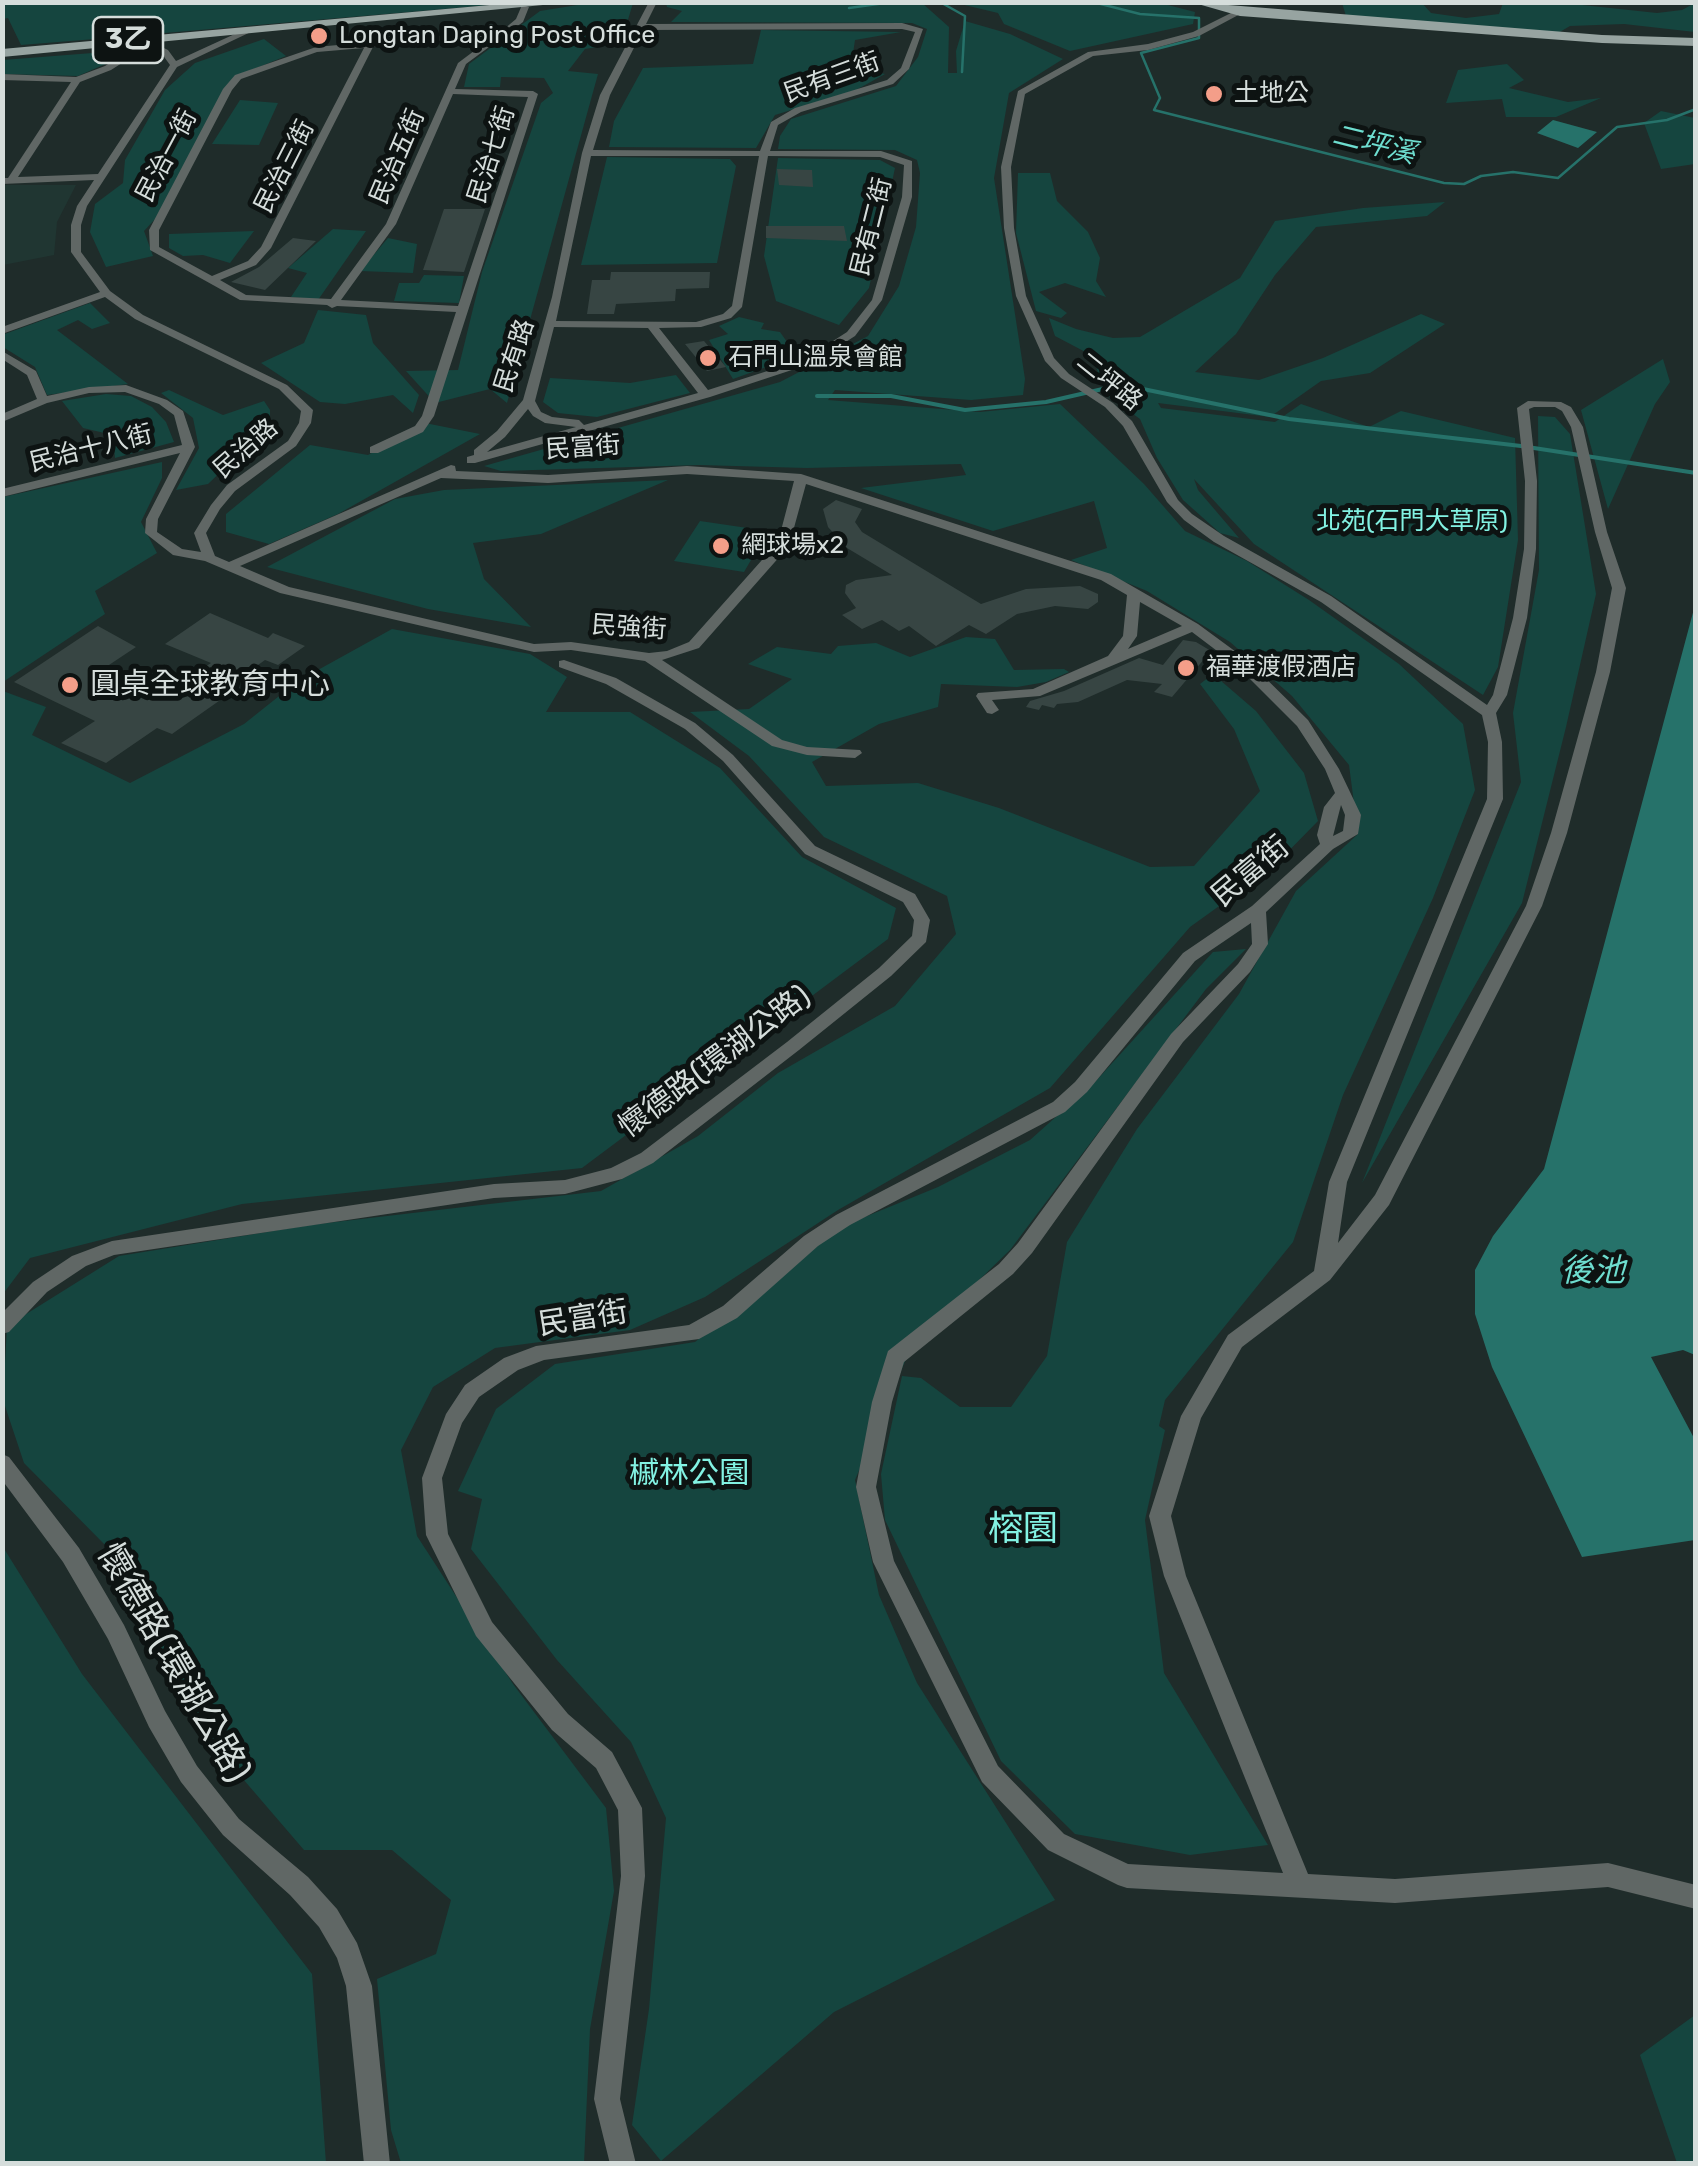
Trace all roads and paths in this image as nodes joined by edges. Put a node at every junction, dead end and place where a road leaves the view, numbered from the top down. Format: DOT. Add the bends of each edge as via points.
graph roads {
  1 [pos="568,2"];
  2 [pos="653,2"];
  3 [pos="1197,2"];
  4 [pos="525,7"];
  5 [pos="1240,12"];
  6 [pos="642,27"];
  7 [pos="253,31"];
  8 [pos="505,32"];
  9 [pos="139,41"];
  10 [pos="1696,42"];
  11 [pos="371,43"];
  12 [pos="2,52"];
  13 [pos="174,65"];
  14 [pos="2,77"];
  15 [pos="77,80"];
  16 [pos="448,91"];
  17 [pos="587,153"];
  18 [pos="764,153"];
  19 [pos="99,177"];
  20 [pos="6,181"];
  21 [pos="208,281"];
  22 [pos="106,293"];
  23 [pos="332,305"];
  24 [pos="462,309"];
  25 [pos="550,324"];
  26 [pos="651,325"];
  27 [pos="2,331"];
  28 [pos="2,354"];
  29 [pos="706,395"];
  30 [pos="43,400"];
  31 [pos="529,402"];
  32 [pos="2,419"];
  33 [pos="591,425"];
  34 [pos="190,447"];
  35 [pos="374,450"];
  36 [pos="470,460"];
  37 [pos="440,474"];
  38 [pos="801,478"];
  39 [pos="2,494"];
  40 [pos="200,533"];
  41 [pos="158,542"];
  42 [pos="209,558"];
  43 [pos="232,566"];
  44 [pos="1134,593"];
  45 [pos="1192,627"];
  46 [pos="534,648"];
  47 [pos="649,657"];
  48 [pos="1113,659"];
  49 [pos="992,710"];
  50 [pos="1489,712"];
  51 [pos="854,753"];
  52 [pos="1342,794"];
  53 [pos="1328,845"];
  54 [pos="1258,910"];
  55 [pos="1323,1275"];
  56 [pos="2,1326"];
  57 [pos="2,1463"];
  58 [pos="1301,1887"];
  59 [pos="1696,1898"];
  60 [pos="377,2164"];
  61 [pos="624,2164"];
  1 -- 4 [label="main road, 3乙"];
  2 -- 6 [label="street, 民有路"];
  3 -- 5 [label="main road"];
  4 -- 7 [label="main road, 3乙"];
  4 -- 8 [label="street"];
  5 -- 10 [label="main road"];
  5 -- 50 [label="street, 二坪路" via="1196,34 1092,54 1021,93 1006,167 1014,262 1026,308 1049,359 1128,424 1188,516"];
  6 -- 17 [label="street, 民有路" via="605,95"];
  6 -- 18 [label="street, 民有三街" via="920,31 905,69 890,82 781,118"];
  7 -- 9 [label="main road, 3乙"];
  7 -- 13 [label="street"];
  8 -- 11 [label="street, 民治一街"];
  8 -- 16 [label="street, 民治五街" via="462,63"];
  9 -- 12 [label="main road, 3乙"];
  9 -- 13 [label="street" via="164,52"];
  9 -- 15 [label="street" via="108,68"];
  11 -- 21 [label="street, 民治三街" via="266,248 252,262"];
  11 -- 21 [label="street, 民治一街" via="281,60 238,76 228,88 154,230 154,248"];
  13 -- 19 [label="street, 民治路"];
  14 -- 15 [label="street"];
  15 -- 20 [label="street"];
  16 -- 23 [label="street, 民治五街" via="391,224"];
  16 -- 24 [label="street, 民治七街" via="532,94"];
  17 -- 18 [label="street, 民有二街"];
  17 -- 25 [label="street, 民有路"];
  18 -- 26 [label="street, 民有三街" via="737,307 697,324"];
  18 -- 29 [label="street, 民有二街" via="881,154 909,163 899,233 877,300 850,334 794,368"];
  19 -- 20 [label="street"];
  19 -- 22 [label="street, 民治路" via="76,226 76,252"];
  21 -- 23 [label="street, 民治一街" via="244,298"];
  22 -- 27 [label="street"];
  22 -- 40 [label="street, 民治路" via="177,338 283,387 307,410 292,443 231,488"];
  23 -- 24 [label="street, 民治一街"];
  24 -- 35 [label="street" via="428,416 419,429"];
  25 -- 26 [label="street, 民有三街"];
  25 -- 31 [label="street, 民有路"];
  26 -- 29 [label="street"];
  28 -- 30 [label="street" via="32,372"];
  29 -- 33 [label="street, 民有二街"];
  30 -- 32 [label="street"];
  30 -- 34 [label="street" via="107,389 148,394 179,413"];
  31 -- 33 [label="street" via="549,420"];
  31 -- 36 [label="street, 民有路"];
  33 -- 36 [label="street, 民有二街"];
  34 -- 39 [label="street, 民治十八街"];
  34 -- 41 [label="street" via="152,519"];
  36 -- 37 [label="street, 民有路"];
  37 -- 38 [label="street, 民富街" via="548,479 687,470"];
  37 -- 43 [label="street, 民有路"];
  38 -- 44 [label="street, 民富街" via="1106,577"];
  38 -- 47 [label="street, 民強街" via="784,543 694,645"];
  40 -- 41 [label="street"];
  40 -- 42 [label="street"];
  41 -- 42 [label="street"];
  42 -- 43 [label="street"];
  43 -- 46 [label="street" via="285,590"];
  44 -- 45 [label="street, 民富街"];
  44 -- 48 [label="street" via="1130,636"];
  45 -- 48 [label="street"];
  45 -- 52 [label="street, 民富街" via="1242,663 1302,723"];
  46 -- 47 [label="street, 民強街"];
  46 -- 56 [label="street, 懷德路(環湖公路)" via="602,686 671,712 728,758 810,850 908,898 922,920 920,938 648,1158 616,1174 564,1188 494,1191 112,1248 40,1287"];
  47 -- 51 [label="street" via="777,743"];
  48 -- 49 [label="street" via="1036,692 983,696"];
  50 -- 55 [label="street" via="1495,798 1338,1182"];
  50 -- 55 [label="street" via="1516,632 1530,549 1523,408 1557,404 1577,427 1620,588 1603,672 1534,906 1382,1200"];
  52 -- 53 [label="street, 民富街" via="1332,807"];
  52 -- 53 [label="street, 民富街" via="1353,815 1350,834"];
  53 -- 54 [label="street, 民富街"];
  54 -- 58 [label="street" via="1260,944 1244,968 1177,1038 1025,1248 895,1356 866,1487 884,1562 990,1774 1056,1842 1127,1876"];
  54 -- 61 [label="street, 民富街" via="1189,957 1059,1108 843,1220 730,1312 692,1333 543,1352 510,1364 472,1392 453,1420 432,1478 438,1535 484,1629 560,1722 604,1760 630,1808 633,1876 607,2098"];
  55 -- 58 [label="street" via="1235,1341 1191,1416 1160,1516 1175,1576"];
  57 -- 60 [label="street, 懷德路(環湖公路)" via="71,1555 189,1774 231,1827 328,1918 348,1952 359,1986"];
  58 -- 59 [label="street" via="1395,1891 1608,1875"];
}
